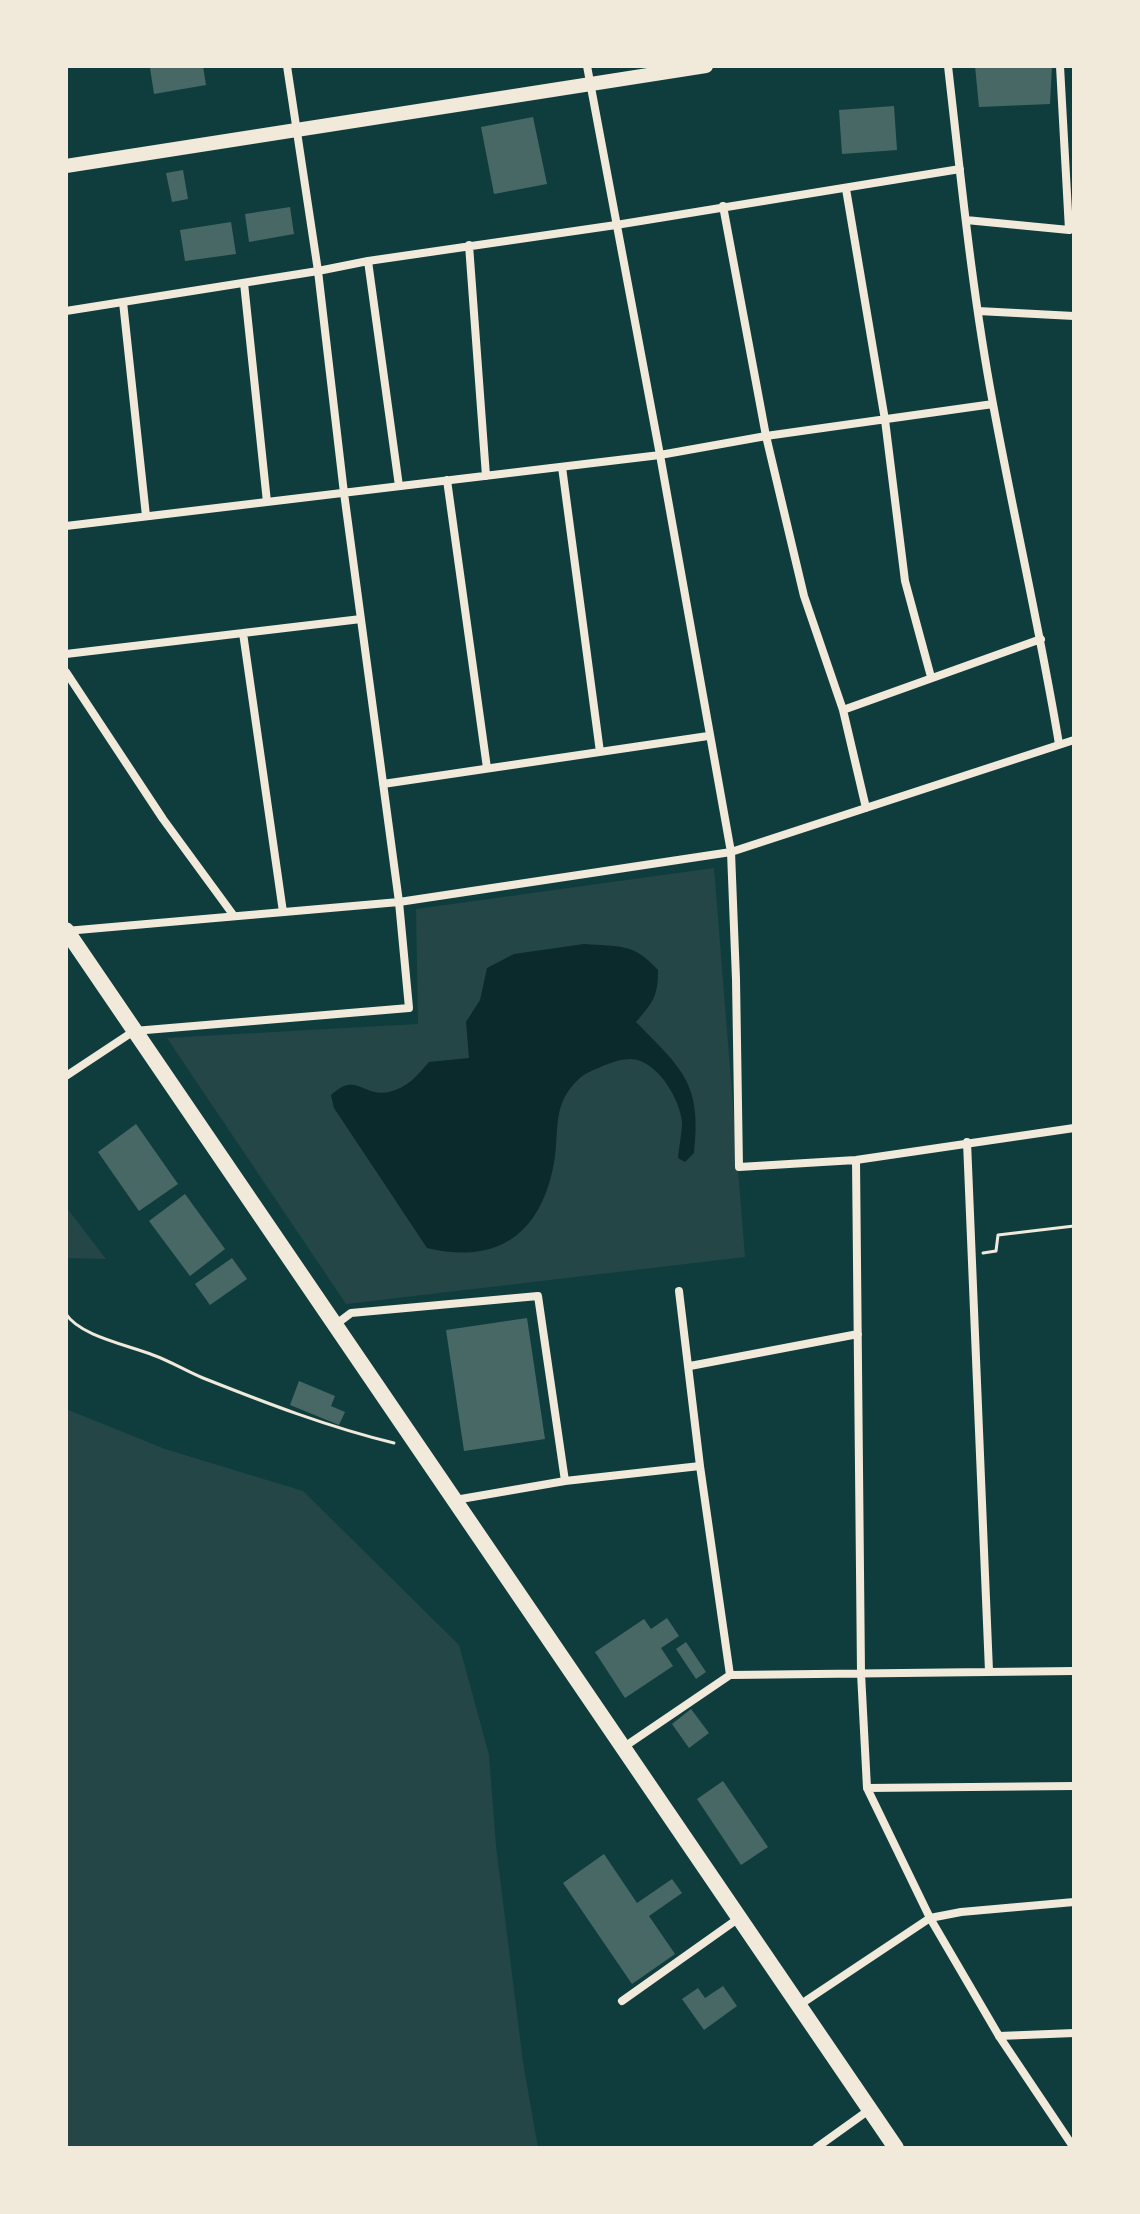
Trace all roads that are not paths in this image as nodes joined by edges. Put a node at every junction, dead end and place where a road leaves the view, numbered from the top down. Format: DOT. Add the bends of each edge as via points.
graph roads {
  1 [pos="287,66"];
  2 [pos="587,66"];
  3 [pos="706,66"];
  4 [pos="948,66"];
  5 [pos="1060,66"];
  6 [pos="590,84"];
  7 [pos="297,130"];
  8 [pos="66,166"];
  9 [pos="960,169"];
  10 [pos="846,189"];
  11 [pos="723,206"];
  12 [pos="966,220"];
  13 [pos="616,225"];
  14 [pos="469,245"];
  15 [pos="368,261"];
  16 [pos="318,271"];
  17 [pos="244,283"];
  18 [pos="123,302"];
  19 [pos="66,311"];
  20 [pos="978,311"];
  21 [pos="1074,316"];
  22 [pos="993,404"];
  23 [pos="885,420"];
  24 [pos="766,436"];
  25 [pos="660,455"];
  26 [pos="562,467"];
  27 [pos="486,476"];
  28 [pos="447,480"];
  29 [pos="399,486"];
  30 [pos="344,493"];
  31 [pos="267,502"];
  32 [pos="146,516"];
  33 [pos="66,526"];
  34 [pos="361,619"];
  35 [pos="243,633"];
  36 [pos="1041,639"];
  37 [pos="66,654"];
  38 [pos="66,672"];
  39 [pos="931,677"];
  40 [pos="843,710"];
  41 [pos="708,736"];
  42 [pos="1074,740"];
  43 [pos="1059,744"];
  44 [pos="600,752"];
  45 [pos="487,768"];
  46 [pos="383,784"];
  47 [pos="866,808"];
  48 [pos="731,852"];
  49 [pos="399,902"];
  50 [pos="283,912"];
  51 [pos="234,916"];
  52 [pos="66,930"];
  53 [pos="134,1031"];
  54 [pos="66,1076"];
  55 [pos="1074,1128"];
  56 [pos="967,1142"];
  57 [pos="856,1160"];
  58 [pos="679,1291"];
  59 [pos="335,1325"];
  60 [pos="858,1334"];
  61 [pos="690,1366"];
  62 [pos="700,1466"];
  63 [pos="565,1481"];
  64 [pos="455,1500"];
  65 [pos="989,1671"];
  66 [pos="1074,1671"];
  67 [pos="861,1673"];
  68 [pos="730,1675"];
  69 [pos="624,1747"];
  70 [pos="1074,1786"];
  71 [pos="867,1788"];
  72 [pos="1074,1902"];
  73 [pos="739,1918"];
  74 [pos="930,1918"];
  75 [pos="622,2001"];
  76 [pos="797,2006"];
  77 [pos="1074,2033"];
  78 [pos="999,2036"];
  79 [pos="869,2110"];
  80 [pos="816,2148"];
  81 [pos="896,2148"];
  82 [pos="1074,2148"];
  1 -- 7 [label="street"];
  2 -- 6 [label="street"];
  3 -- 6 [label="street"];
  4 -- 9 [label="street"];
  5 -- 12 [label="street" via="1069,230"];
  6 -- 7 [label="street"];
  6 -- 13 [label="street"];
  7 -- 8 [label="street"];
  7 -- 16 [label="street"];
  9 -- 10 [label="street"];
  9 -- 12 [label="street"];
  10 -- 11 [label="street"];
  10 -- 23 [label="street"];
  11 -- 13 [label="street"];
  11 -- 24 [label="street"];
  12 -- 20 [label="street"];
  13 -- 14 [label="street"];
  13 -- 25 [label="street"];
  14 -- 15 [label="street"];
  14 -- 27 [label="street"];
  15 -- 16 [label="street"];
  15 -- 29 [label="street"];
  16 -- 17 [label="street"];
  16 -- 30 [label="street"];
  17 -- 18 [label="street"];
  17 -- 31 [label="street"];
  18 -- 19 [label="street"];
  18 -- 32 [label="street"];
  20 -- 21 [label="street"];
  20 -- 22 [label="street"];
  22 -- 23 [label="street"];
  22 -- 36 [label="street"];
  23 -- 24 [label="street"];
  23 -- 39 [label="street" via="905,581"];
  24 -- 25 [label="street"];
  24 -- 40 [label="street" via="804,596"];
  25 -- 26 [label="street"];
  25 -- 41 [label="street"];
  26 -- 27 [label="street"];
  26 -- 44 [label="street"];
  27 -- 28 [label="street"];
  28 -- 29 [label="street"];
  28 -- 45 [label="street"];
  29 -- 30 [label="street"];
  30 -- 31 [label="street"];
  30 -- 34 [label="street"];
  31 -- 32 [label="street"];
  32 -- 33 [label="street"];
  34 -- 35 [label="street"];
  34 -- 46 [label="street"];
  35 -- 37 [label="street"];
  35 -- 50 [label="street"];
  36 -- 39 [label="street"];
  36 -- 43 [label="street"];
  38 -- 51 [label="street"];
  39 -- 40 [label="street"];
  40 -- 47 [label="street"];
  41 -- 44 [label="street"];
  41 -- 48 [label="street"];
  42 -- 43 [label="street"];
  43 -- 47 [label="street"];
  44 -- 45 [label="street"];
  45 -- 46 [label="street"];
  46 -- 49 [label="street"];
  47 -- 48 [label="street"];
  48 -- 49 [label="street"];
  48 -- 57 [label="street" via="739,1167"];
  49 -- 50 [label="street"];
  49 -- 53 [label="street" via="409,1008"];
  50 -- 51 [label="street"];
  51 -- 52 [label="street"];
  52 -- 53 [label="main road"];
  53 -- 54 [label="street"];
  53 -- 59 [label="main road"];
  55 -- 56 [label="street"];
  56 -- 57 [label="street"];
  56 -- 65 [label="street"];
  57 -- 60 [label="street"];
  58 -- 61 [label="street"];
  59 -- 63 [label="street" via="351,1313 538,1296"];
  59 -- 64 [label="main road"];
  60 -- 61 [label="street"];
  60 -- 67 [label="street"];
  61 -- 62 [label="street"];
  62 -- 63 [label="street"];
  62 -- 68 [label="street"];
  63 -- 64 [label="street"];
  64 -- 69 [label="main road"];
  65 -- 66 [label="street"];
  65 -- 67 [label="street"];
  67 -- 68 [label="street"];
  67 -- 71 [label="street"];
  68 -- 69 [label="street"];
  69 -- 73 [label="main road"];
  70 -- 71 [label="street"];
  71 -- 74 [label="street"];
  72 -- 74 [label="street"];
  73 -- 75 [label="street"];
  73 -- 76 [label="main road"];
  74 -- 76 [label="street"];
  74 -- 78 [label="street"];
  76 -- 79 [label="main road"];
  77 -- 78 [label="street"];
  78 -- 82 [label="street"];
  79 -- 80 [label="street"];
  79 -- 81 [label="main road"];
}
